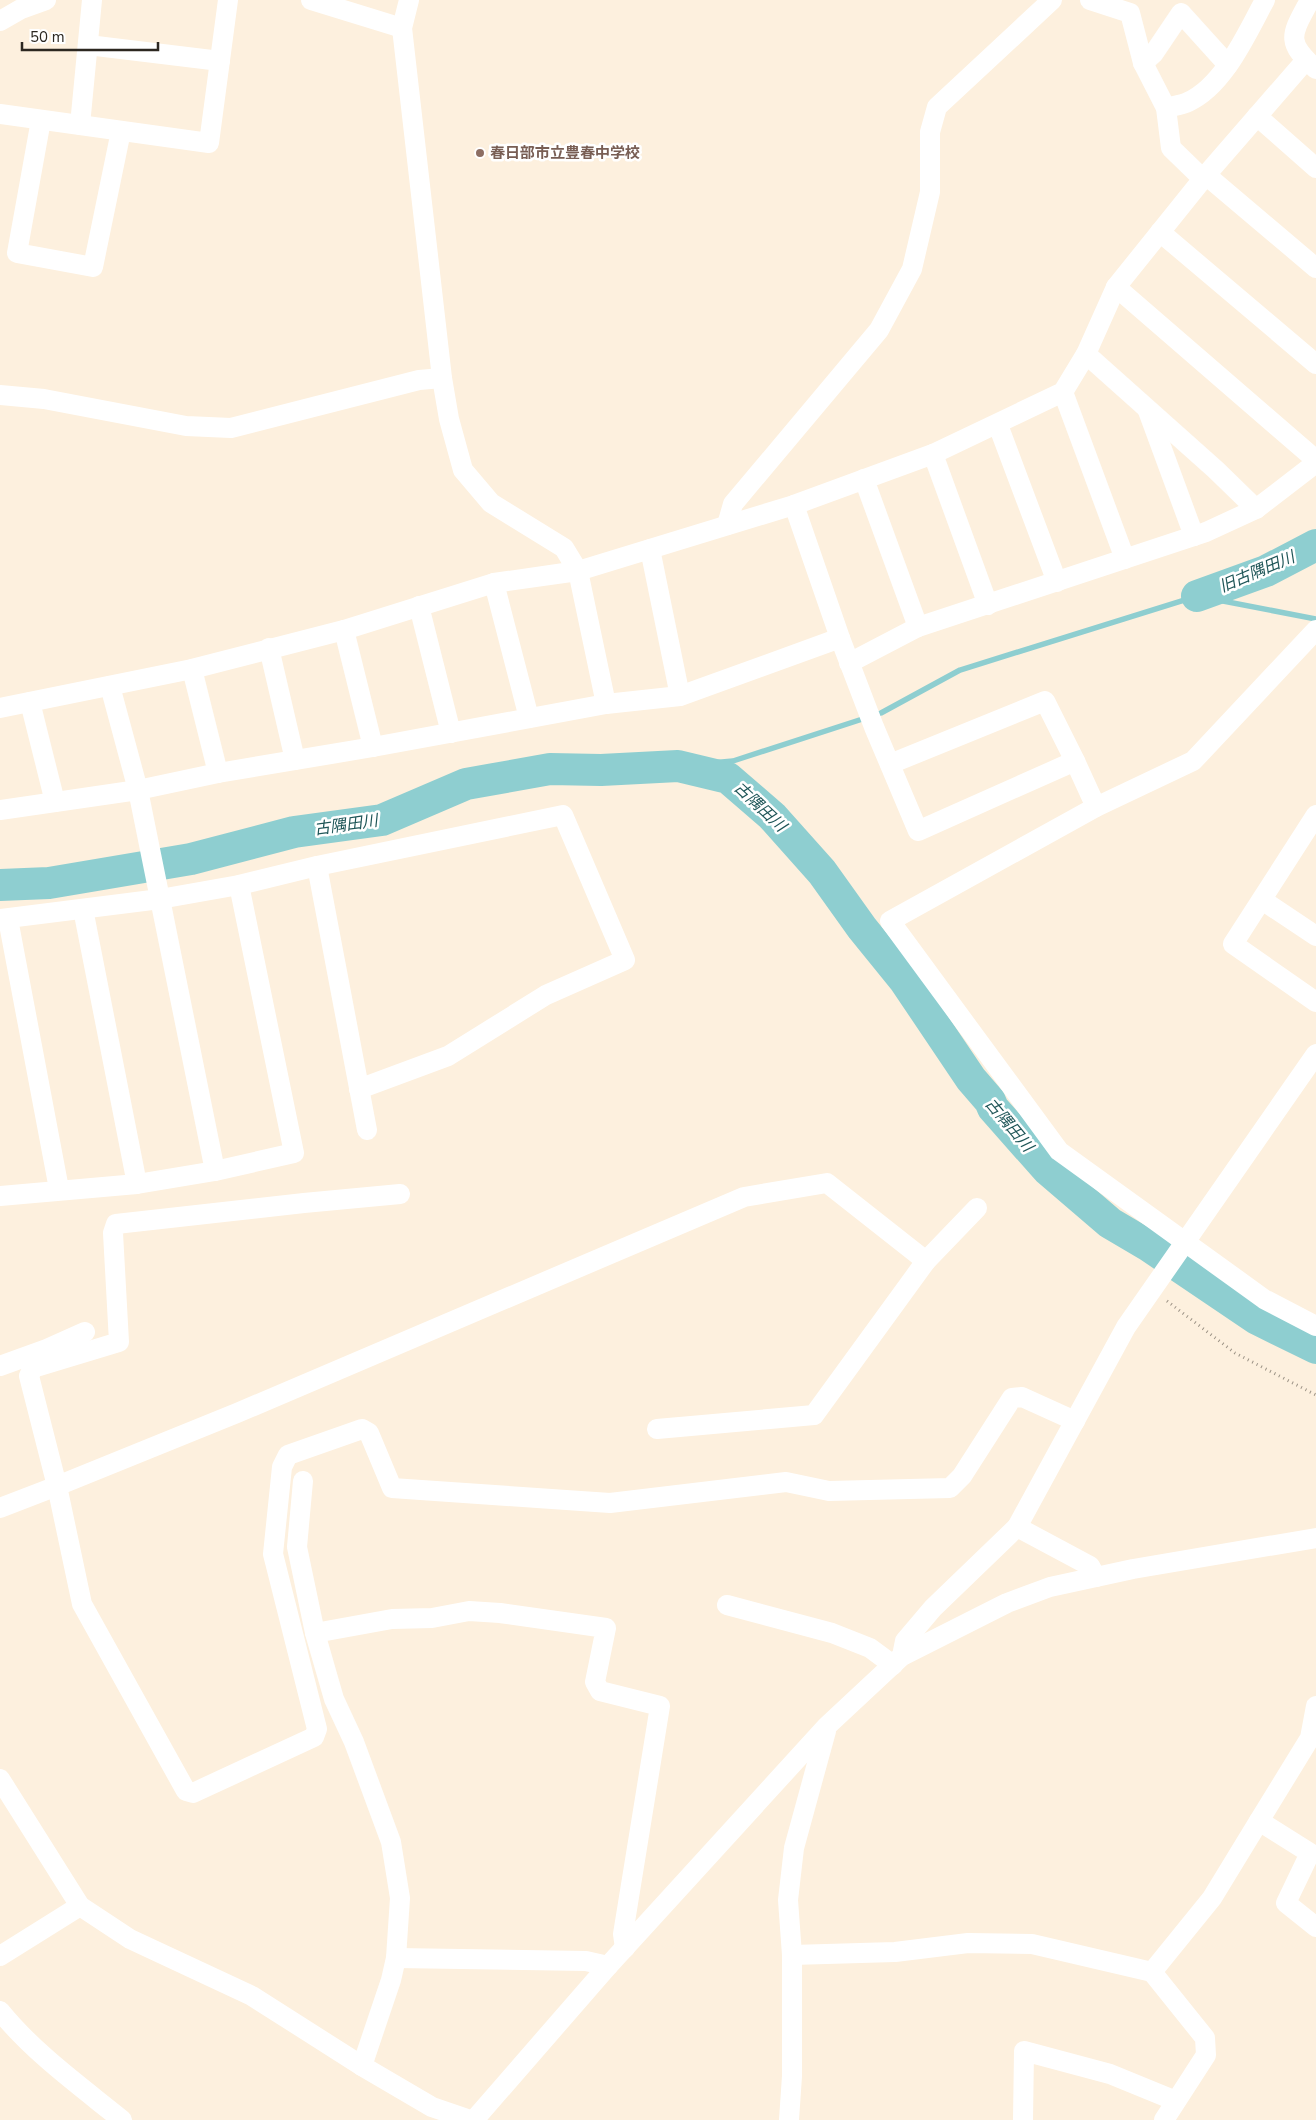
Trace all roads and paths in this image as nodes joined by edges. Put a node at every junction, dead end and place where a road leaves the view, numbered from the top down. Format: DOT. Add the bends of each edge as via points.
graph roads {
  1 [pos="46,0"];
  2 [pos="92,0"];
  3 [pos="228,0"];
  4 [pos="311,0"];
  5 [pos="409,0"];
  6 [pos="1052,0"];
  7 [pos="1090,0"];
  8 [pos="1265,0"];
  9 [pos="1310,0"];
  10 [pos="1133,6"];
  11 [pos="0,21"];
  12 [pos="402,28"];
  13 [pos="88,45"];
  14 [pos="220,61"];
  15 [pos="1143,63"];
  16 [pos="1228,65"];
  17 [pos="1311,65"];
  18 [pos="1166,108"];
  19 [pos="0,114"];
  20 [pos="1257,116"];
  21 [pos="41,120"];
  22 [pos="80,126"];
  23 [pos="121,131"];
  24 [pos="1316,168"];
  25 [pos="1204,177"];
  26 [pos="1160,232"];
  27 [pos="1316,268"];
  28 [pos="1116,287"];
  29 [pos="1086,354"];
  30 [pos="1316,364"];
  31 [pos="442,378"];
  32 [pos="1063,392"];
  33 [pos="0,395"];
  34 [pos="1147,408"];
  35 [pos="998,425"];
  36 [pos="934,454"];
  37 [pos="1316,461"];
  38 [pos="864,479"];
  39 [pos="794,505"];
  40 [pos="1256,509"];
  41 [pos="727,525"];
  42 [pos="1194,536"];
  43 [pos="650,549"];
  44 [pos="1125,559"];
  45 [pos="578,571"];
  46 [pos="1057,582"];
  47 [pos="494,583"];
  48 [pos="988,604"];
  49 [pos="419,606"];
  50 [pos="918,628"];
  51 [pos="344,630"];
  52 [pos="1316,630"];
  53 [pos="840,638"];
  54 [pos="269,648"];
  55 [pos="849,663"];
  56 [pos="192,669"];
  57 [pos="110,686"];
  58 [pos="680,696"];
  59 [pos="30,702"];
  60 [pos="606,704"];
  61 [pos="0,708"];
  62 [pos="529,718"];
  63 [pos="451,733"];
  64 [pos="373,747"];
  65 [pos="295,760"];
  66 [pos="1075,761"];
  67 [pos="890,764"];
  68 [pos="218,773"];
  69 [pos="138,790"];
  70 [pos="55,802"];
  71 [pos="1096,807"];
  72 [pos="0,810"];
  73 [pos="1315,819"];
  74 [pos="317,866"];
  75 [pos="239,885"];
  76 [pos="159,894"];
  77 [pos="1262,900"];
  78 [pos="83,909"];
  79 [pos="4,919"];
  80 [pos="1316,936"];
  81 [pos="1316,1002"];
  82 [pos="1316,1054"];
  83 [pos="359,1089"];
  84 [pos="367,1130"];
  85 [pos="215,1171"];
  86 [pos="137,1184"];
  87 [pos="59,1190"];
  88 [pos="400,1194"];
  89 [pos="0,1196"];
  90 [pos="977,1208"];
  91 [pos="1186,1242"];
  92 [pos="926,1261"];
  93 [pos="1152,1289"];
  94 [pos="1316,1326"];
  95 [pos="85,1332"];
  96 [pos="0,1366"];
  97 [pos="1316,1395"];
  98 [pos="1075,1421"];
  99 [pos="657,1429"];
  100 [pos="303,1481"];
  101 [pos="58,1486"];
  102 [pos="0,1508"];
  103 [pos="1017,1527"];
  104 [pos="1316,1538"];
  105 [pos="1096,1577"];
  106 [pos="727,1605"];
  107 [pos="315,1633"];
  108 [pos="897,1661"];
  109 [pos="1316,1706"];
  110 [pos="827,1726"];
  111 [pos="0,1779"];
  112 [pos="1259,1821"];
  113 [pos="80,1906"];
  114 [pos="1316,1927"];
  115 [pos="625,1948"];
  116 [pos="792,1954"];
  117 [pos="0,1956"];
  118 [pos="396,1958"];
  119 [pos="608,1966"];
  120 [pos="1152,1972"];
  121 [pos="0,2011"];
  122 [pos="362,2066"];
  123 [pos="1176,2101"];
  124 [pos="122,2120"];
  125 [pos="470,2120"];
  126 [pos="474,2120"];
  127 [pos="789,2120"];
  128 [pos="1023,2120"];
  129 [pos="1164,2120"];
  1 -- 11 [label="street"];
  2 -- 13 [label="street"];
  3 -- 14 [label="street"];
  4 -- 12 [label="street"];
  5 -- 12 [label="street"];
  6 -- 41 [label="street" via="937,107 930,132 930,192 912,269 879,330 733,504"];
  7 -- 10 [label="street"];
  8 -- 16 [label="street"];
  9 -- 17 [label="street" via="1294,28 1294,45"];
  10 -- 15 [label="street"];
  12 -- 31 [label="street"];
  13 -- 14 [label="street"];
  13 -- 22 [label="street"];
  14 -- 23 [label="street" via="209,143"];
  15 -- 16 [label="street" via="1154,53 1181,13"];
  15 -- 18 [label="street"];
  16 -- 18 [label="street" via="1204,92 1188,102"];
  17 -- 20 [label="street"];
  18 -- 25 [label="street" via="1171,148"];
  19 -- 21 [label="street"];
  20 -- 24 [label="street"];
  20 -- 25 [label="street"];
  21 -- 22 [label="street"];
  21 -- 23 [label="street" via="17,253 93,267"];
  22 -- 23 [label="street"];
  25 -- 26 [label="street"];
  25 -- 27 [label="street"];
  26 -- 28 [label="street"];
  26 -- 30 [label="street"];
  28 -- 29 [label="street"];
  28 -- 37 [label="street"];
  29 -- 32 [label="street"];
  29 -- 34 [label="street"];
  31 -- 33 [label="street" via="419,380 231,428 186,426 44,399"];
  31 -- 45 [label="street" via="449,420 463,470 491,503 564,548"];
  32 -- 35 [label="street"];
  32 -- 44 [label="street"];
  34 -- 40 [label="street"];
  34 -- 42 [label="street"];
  35 -- 36 [label="street"];
  35 -- 46 [label="street"];
  36 -- 38 [label="street"];
  36 -- 48 [label="street"];
  37 -- 40 [label="street"];
  38 -- 39 [label="street"];
  38 -- 50 [label="street"];
  39 -- 41 [label="street"];
  39 -- 53 [label="street"];
  40 -- 42 [label="street"];
  41 -- 43 [label="street"];
  42 -- 44 [label="street"];
  43 -- 45 [label="street"];
  43 -- 58 [label="street"];
  44 -- 46 [label="street"];
  45 -- 47 [label="street"];
  45 -- 60 [label="street"];
  46 -- 48 [label="street"];
  47 -- 49 [label="street"];
  47 -- 62 [label="street"];
  48 -- 50 [label="street"];
  49 -- 51 [label="street"];
  49 -- 63 [label="street"];
  50 -- 55 [label="street"];
  51 -- 54 [label="street"];
  51 -- 64 [label="street"];
  52 -- 71 [label="street" via="1193,761"];
  53 -- 55 [label="street"];
  53 -- 58 [label="street"];
  54 -- 56 [label="street"];
  54 -- 65 [label="street"];
  55 -- 67 [label="street"];
  56 -- 57 [label="street"];
  56 -- 68 [label="street"];
  57 -- 59 [label="street"];
  57 -- 69 [label="street"];
  58 -- 60 [label="street"];
  59 -- 61 [label="street"];
  59 -- 70 [label="street"];
  60 -- 62 [label="street"];
  62 -- 63 [label="street"];
  63 -- 64 [label="street"];
  64 -- 65 [label="street"];
  65 -- 68 [label="street"];
  66 -- 67 [label="street" via="1045,701"];
  66 -- 67 [label="street" via="918,831"];
  66 -- 71 [label="street"];
  68 -- 69 [label="street"];
  69 -- 70 [label="street"];
  69 -- 76 [label="street"];
  70 -- 72 [label="street"];
  71 -- 91 [label="street" via="890,921 1059,1151"];
  73 -- 77 [label="street"];
  74 -- 75 [label="street"];
  74 -- 83 [label="street"];
  74 -- 83 [label="street" via="563,815 625,960 546,996 448,1056"];
  75 -- 76 [label="street"];
  75 -- 85 [label="street" via="294,1153"];
  76 -- 78 [label="street"];
  76 -- 85 [label="street"];
  77 -- 80 [label="street"];
  77 -- 81 [label="street" via="1233,944"];
  78 -- 79 [label="street"];
  78 -- 86 [label="street"];
  79 -- 87 [label="street"];
  82 -- 91 [label="street"];
  83 -- 84 [label="street"];
  85 -- 86 [label="street"];
  86 -- 87 [label="street"];
  87 -- 89 [label="street"];
  88 -- 101 [label="street" via="116,1224 113,1233 119,1342 33,1368 29,1376"];
  90 -- 92 [label="street"];
  91 -- 93 [label="street"];
  91 -- 94 [label="street" via="1264,1299"];
  92 -- 99 [label="street" via="814,1415"];
  92 -- 101 [label="street" via="827,1183 744,1197"];
  93 -- 97 [label="path" via="1235,1353"];
  93 -- 98 [label="street" via="1126,1327"];
  95 -- 96 [label="street"];
  98 -- 101 [label="street" via="1022,1397 1012,1398 962,1476 950,1488 829,1491 786,1482 610,1503 392,1488 369,1433 362,1429 298,1450 288,1455 282,1467 273,1554 317,1729 314,1737 193,1793 186,1792 82,1604"];
  98 -- 103 [label="street"];
  100 -- 107 [label="street" via="297,1547"];
  101 -- 102 [label="street"];
  103 -- 105 [label="street" via="1090,1566"];
  103 -- 108 [label="street" via="933,1608 905,1641"];
  104 -- 105 [label="street"];
  105 -- 108 [label="street" via="1050,1587 1007,1603"];
  106 -- 108 [label="street" via="832,1633"];
  107 -- 115 [label="street" via="392,1619 432,1618 469,1611 606,1628 595,1682 600,1691 660,1706 623,1934"];
  107 -- 118 [label="street" via="334,1699 354,1742 391,1842 400,1898"];
  108 -- 110 [label="street"];
  109 -- 112 [label="street" via="1310,1738"];
  110 -- 115 [label="street"];
  110 -- 116 [label="street" via="794,1848 788,1900"];
  111 -- 113 [label="street"];
  112 -- 114 [label="street" via="1310,1853 1286,1904"];
  112 -- 120 [label="street" via="1212,1898"];
  113 -- 117 [label="street"];
  113 -- 122 [label="street" via="130,1939 252,1996"];
  115 -- 119 [label="street"];
  116 -- 120 [label="street" via="895,1952 968,1943 1032,1944"];
  116 -- 127 [label="street"];
  118 -- 119 [label="street" via="586,1961"];
  118 -- 122 [label="street"];
  119 -- 126 [label="street"];
  120 -- 123 [label="street" via="1205,2038 1206,2054"];
  121 -- 124 [label="street" via="62,2072"];
  122 -- 125 [label="street" via="432,2106"];
  123 -- 128 [label="street" via="1110,2074 1024,2051"];
  123 -- 129 [label="street"];
}
